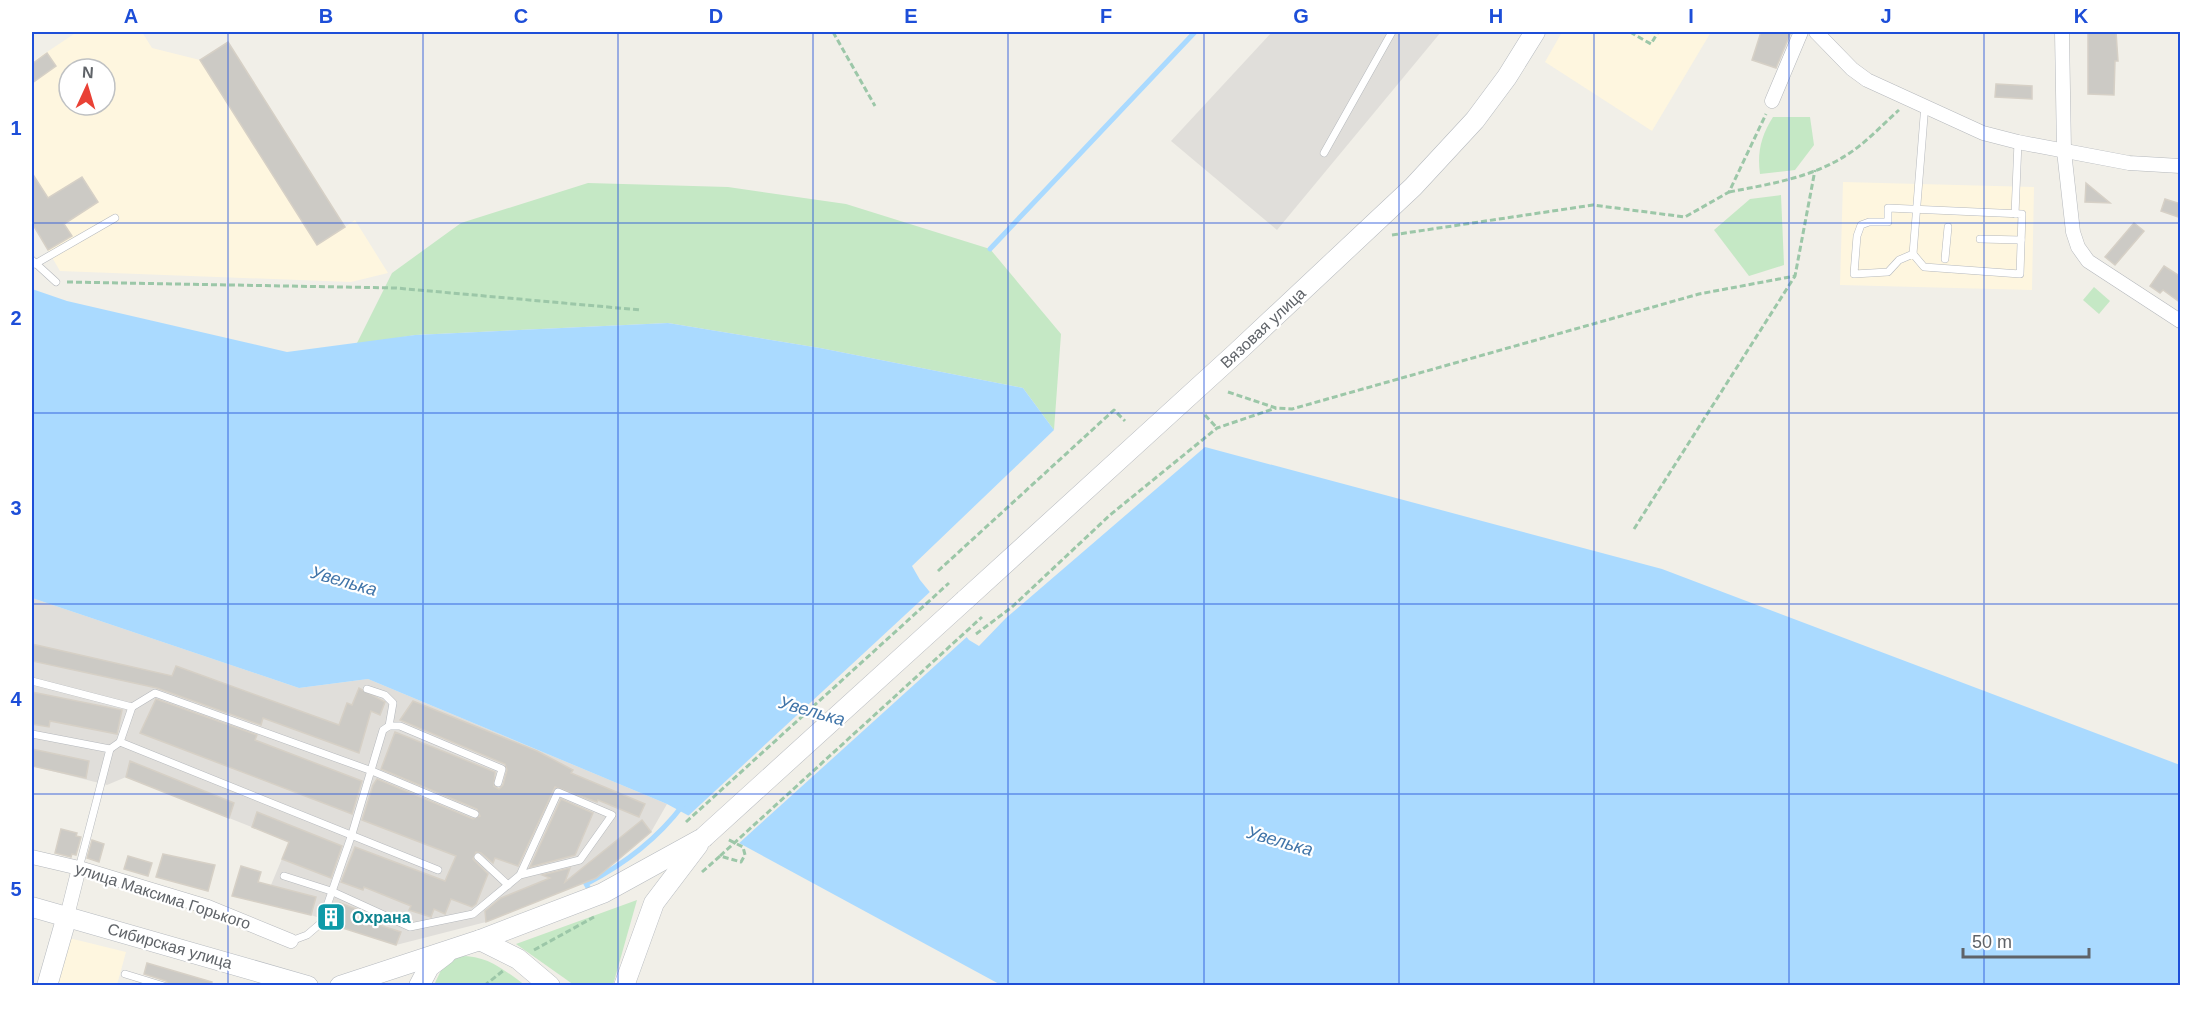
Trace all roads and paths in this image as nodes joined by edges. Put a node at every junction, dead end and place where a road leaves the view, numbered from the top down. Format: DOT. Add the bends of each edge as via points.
graph roads {
  1 [pos="833,32"];
  2 [pos="1392,32"];
  3 [pos="1535,32"];
  4 [pos="1630,32"];
  5 [pos="1658,32"];
  6 [pos="1801,32"];
  7 [pos="1816,32"];
  8 [pos="2062,32"];
  9 [pos="1772,101"];
  10 [pos="1918,102"];
  11 [pos="875,106"];
  12 [pos="2018,142"];
  13 [pos="2064,151"];
  14 [pos="1323,153"];
  15 [pos="2181,166"];
  16 [pos="1815,170"];
  17 [pos="1730,192"];
  18 [pos="1918,210"];
  19 [pos="2015,214"];
  20 [pos="115,218"];
  21 [pos="1948,227"];
  22 [pos="1392,234"];
  23 [pos="1980,239"];
  24 [pos="2021,240"];
  25 [pos="1913,254"];
  26 [pos="1945,259"];
  27 [pos="33,262"];
  28 [pos="1795,276"];
  29 [pos="56,282"];
  30 [pos="641,310"];
  31 [pos="2181,321"];
  32 [pos="1228,392"];
  33 [pos="1276,408"];
  34 [pos="1205,415"];
  35 [pos="1125,421"];
  36 [pos="1217,428"];
  37 [pos="1634,529"];
  38 [pos="938,571"];
  39 [pos="949,583"];
  40 [pos="982,617"];
  41 [pos="976,634"];
  42 [pos="32,681"];
  43 [pos="367,688"];
  44 [pos="132,706"];
  45 [pos="389,726"];
  46 [pos="32,734"];
  47 [pos="120,742"];
  48 [pos="110,749"];
  49 [pos="372,771"];
  50 [pos="498,783"];
  51 [pos="475,814"];
  52 [pos="686,822"];
  53 [pos="352,834"];
  54 [pos="703,838"];
  55 [pos="720,856"];
  56 [pos="32,857"];
  57 [pos="478,857"];
  58 [pos="79,868"];
  59 [pos="438,870"];
  60 [pos="520,875"];
  61 [pos="284,876"];
  62 [pos="508,885"];
  63 [pos="331,891"];
  64 [pos="32,907"];
  65 [pos="67,916"];
  66 [pos="596,916"];
  67 [pos="480,940"];
  68 [pos="291,941"];
  69 [pos="452,948"];
  70 [pos="518,959"];
  71 [pos="125,974"];
  72 [pos="47,986"];
  73 [pos="164,986"];
  74 [pos="308,986"];
  75 [pos="340,986"];
  76 [pos="419,986"];
  77 [pos="484,986"];
  78 [pos="550,986"];
  79 [pos="624,986"];
  1 -- 11 [label="path"];
  2 -- 14 [label="lane"];
  3 -- 54 [label="street, Вязовая улица, bridge" via="1475,120 1413,187"];
  4 -- 5 [label="path" via="1651,44"];
  6 -- 9 [label="street"];
  7 -- 10 [label="street" via="1867,80"];
  8 -- 13 [label="street"];
  9 -- 17 [label="path"];
  10 -- 12 [label="street" via="1983,133"];
  10 -- 16 [label="path" via="1846,156"];
  10 -- 18 [label="lane"];
  12 -- 13 [label="street"];
  12 -- 19 [label="lane"];
  13 -- 15 [label="street" via="2129,163"];
  13 -- 31 [label="street" via="2078,248 2088,261"];
  16 -- 17 [label="path" via="1798,178"];
  16 -- 28 [label="path"];
  17 -- 22 [label="path" via="1685,217 1593,205"];
  18 -- 19 [label="lane"];
  18 -- 25 [label="lane"];
  18 -- 25 [label="lane" via="1888,208 1888,222 1861,225 1854,274 1888,272 1899,260"];
  19 -- 24 [label="lane" via="2022,214"];
  20 -- 27 [label="lane"];
  21 -- 26 [label="lane"];
  23 -- 24 [label="lane"];
  24 -- 25 [label="lane" via="2020,274 1924,267"];
  27 -- 29 [label="lane"];
  28 -- 33 [label="path" via="1699,294 1292,409"];
  28 -- 37 [label="path"];
  29 -- 30 [label="path" via="396,288"];
  32 -- 33 [label="path"];
  33 -- 36 [label="path"];
  34 -- 36 [label="path"];
  35 -- 38 [label="path" via="1114,410"];
  36 -- 41 [label="path" via="1110,514 1012,607"];
  39 -- 52 [label="path"];
  40 -- 55 [label="path, bridge"];
  42 -- 44 [label="lane"];
  43 -- 45 [label="lane" via="393,703"];
  44 -- 47 [label="lane"];
  44 -- 49 [label="lane" via="155,693"];
  45 -- 49 [label="lane" via="383,730"];
  45 -- 50 [label="lane" via="400,726 502,769"];
  46 -- 48 [label="lane"];
  47 -- 48 [label="lane"];
  47 -- 53 [label="lane"];
  48 -- 58 [label="lane"];
  49 -- 51 [label="lane"];
  49 -- 53 [label="lane"];
  53 -- 59 [label="lane"];
  53 -- 63 [label="lane"];
  54 -- 67 [label="street" via="603,893"];
  54 -- 79 [label="street" via="654,903"];
  56 -- 58 [label="street, улица Максима Горького"];
  57 -- 62 [label="lane"];
  58 -- 65 [label="street"];
  58 -- 68 [label="street, улица Максима Горького" via="208,907"];
  60 -- 60 [label="lane" via="580,860 612,815 558,792"];
  60 -- 62 [label="lane"];
  61 -- 63 [label="lane"];
  62 -- 63 [label="lane" via="473,914 410,927"];
  63 -- 68 [label="lane" via="321,923 307,935"];
  64 -- 65 [label="street, Сибирская улица"];
  65 -- 72 [label="street"];
  65 -- 74 [label="street, Сибирская улица"];
  66 -- 70 [label="path"];
  67 -- 69 [label="street"];
  67 -- 70 [label="street"];
  69 -- 75 [label="street"];
  69 -- 76 [label="street" via="429,968"];
  70 -- 77 [label="path"];
  70 -- 78 [label="street"];
  71 -- 73 [label="lane"];
}
